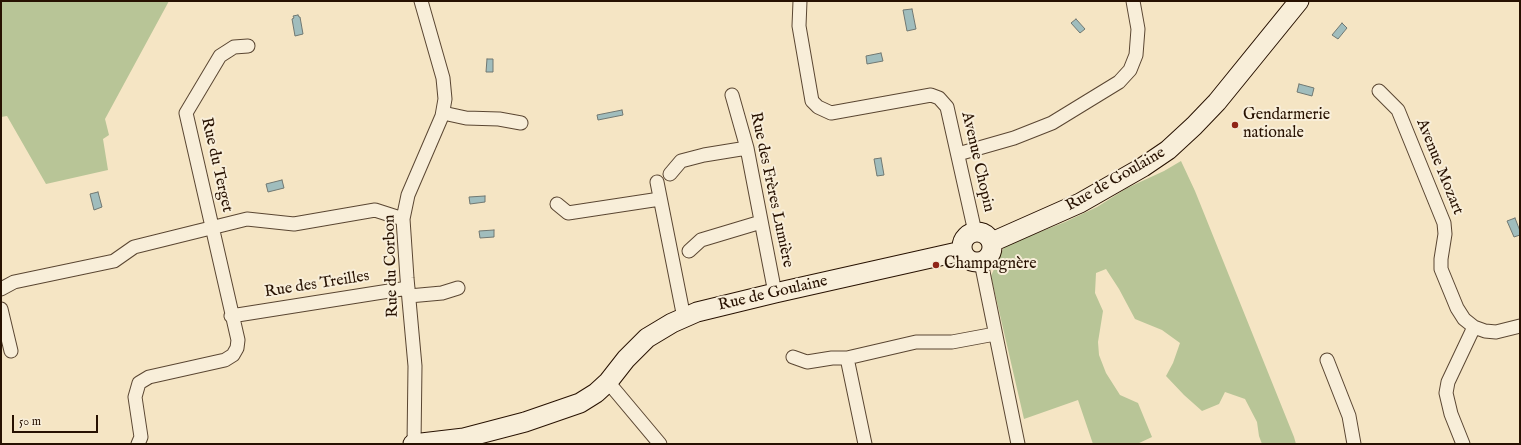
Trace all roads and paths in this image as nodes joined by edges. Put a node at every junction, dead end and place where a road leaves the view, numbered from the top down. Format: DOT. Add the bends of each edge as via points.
graph roads {
  1 [pos="421,1"];
  2 [pos="800,1"];
  3 [pos="1134,1"];
  4 [pos="1299,1"];
  5 [pos="248,46"];
  6 [pos="1379,91"];
  7 [pos="732,95"];
  8 [pos="443,113"];
  9 [pos="521,123"];
  10 [pos="747,148"];
  11 [pos="958,154"];
  12 [pos="670,174"];
  13 [pos="658,182"];
  14 [pos="660,199"];
  15 [pos="556,204"];
  16 [pos="403,219"];
  17 [pos="761,222"];
  18 [pos="212,227"];
  19 [pos="975,232"];
  20 [pos="992,242"];
  21 [pos="689,251"];
  22 [pos="962,251"];
  23 [pos="981,262"];
  24 [pos="458,288"];
  25 [pos="1,289"];
  26 [pos="408,292"];
  27 [pos="775,293"];
  28 [pos="1,309"];
  29 [pos="231,316"];
  30 [pos="684,318"];
  31 [pos="1520,326"];
  32 [pos="1474,327"];
  33 [pos="995,334"];
  34 [pos="11,351"];
  35 [pos="793,357"];
  36 [pos="847,358"];
  37 [pos="1327,360"];
  38 [pos="608,382"];
  39 [pos="464,441"];
  40 [pos="138,444"];
  41 [pos="413,444"];
  42 [pos="660,444"];
  43 [pos="865,444"];
  44 [pos="1018,444"];
  45 [pos="1354,444"];
  46 [pos="1463,444"];
  1 -- 8 [label="street, Rue du Corbon" via="444,78"];
  2 -- 11 [label="street, Avenue Chopin" via="799,26 812,101 818,107 831,113 931,95 939,98 947,107"];
  3 -- 11 [label="street" via="1138,29 1136,55 1130,70 1119,82 1052,123 1014,138"];
  4 -- 20 [label="street, Rue de Goulaine" via="1217,102 1168,150 1080,203"];
  5 -- 18 [label="street, Rue du Terget" via="234,47 220,56 186,113"];
  6 -- 32 [label="street, Avenue Mozart" via="1398,110 1444,222 1441,269 1457,308 1464,319"];
  7 -- 10 [label="street, Rue des Frères Lumière"];
  8 -- 9 [label="street" via="466,118"];
  8 -- 16 [label="street, Rue du Corbon" via="408,195"];
  10 -- 12 [label="street" via="681,161"];
  10 -- 17 [label="street, Rue des Frères Lumière"];
  11 -- 19 [label="street, Avenue Chopin"];
  13 -- 14 [label="street"];
  14 -- 15 [label="street" via="568,213"];
  14 -- 30 [label="street"];
  16 -- 18 [label="street" via="375,210 294,224 247,219"];
  16 -- 26 [label="street, Rue du Corbon"];
  17 -- 21 [label="street" via="701,240"];
  17 -- 27 [label="street, Rue des Frères Lumière"];
  18 -- 25 [label="street" via="134,247 114,261 14,282"];
  18 -- 29 [label="street, Rue du Terget"];
  19 -- 20 [label="street" via="983,232"];
  19 -- 22 [label="street" via="966,236"];
  20 -- 23 [label="street" via="992,252"];
  22 -- 23 [label="street" via="972,261"];
  22 -- 27 [label="street, Rue de Goulaine"];
  23 -- 33 [label="street"];
  24 -- 26 [label="street, Rue des Treilles" via="442,293"];
  26 -- 29 [label="street, Rue des Treilles"];
  26 -- 41 [label="street, Rue du Corbon" via="415,366"];
  27 -- 30 [label="street, Rue de Goulaine" via="697,312"];
  28 -- 34 [label="street"];
  29 -- 40 [label="street, Rue du Terget" via="238,340 233,355 216,363 149,377 139,383 135,397 141,436"];
  30 -- 38 [label="street, Rue de Goulaine" via="647,338"];
  31 -- 32 [label="street" via="1496,332"];
  32 -- 46 [label="street" via="1448,382 1446,393 1450,414"];
  33 -- 36 [label="street" via="952,342 916,342"];
  33 -- 44 [label="street"];
  35 -- 36 [label="street" via="807,362"];
  36 -- 43 [label="street"];
  37 -- 45 [label="street" via="1349,416"];
  38 -- 39 [label="street, Rue de Goulaine" via="596,394 580,404"];
  38 -- 42 [label="street"];
  39 -- 41 [label="street, Rue de Goulaine"];
}
